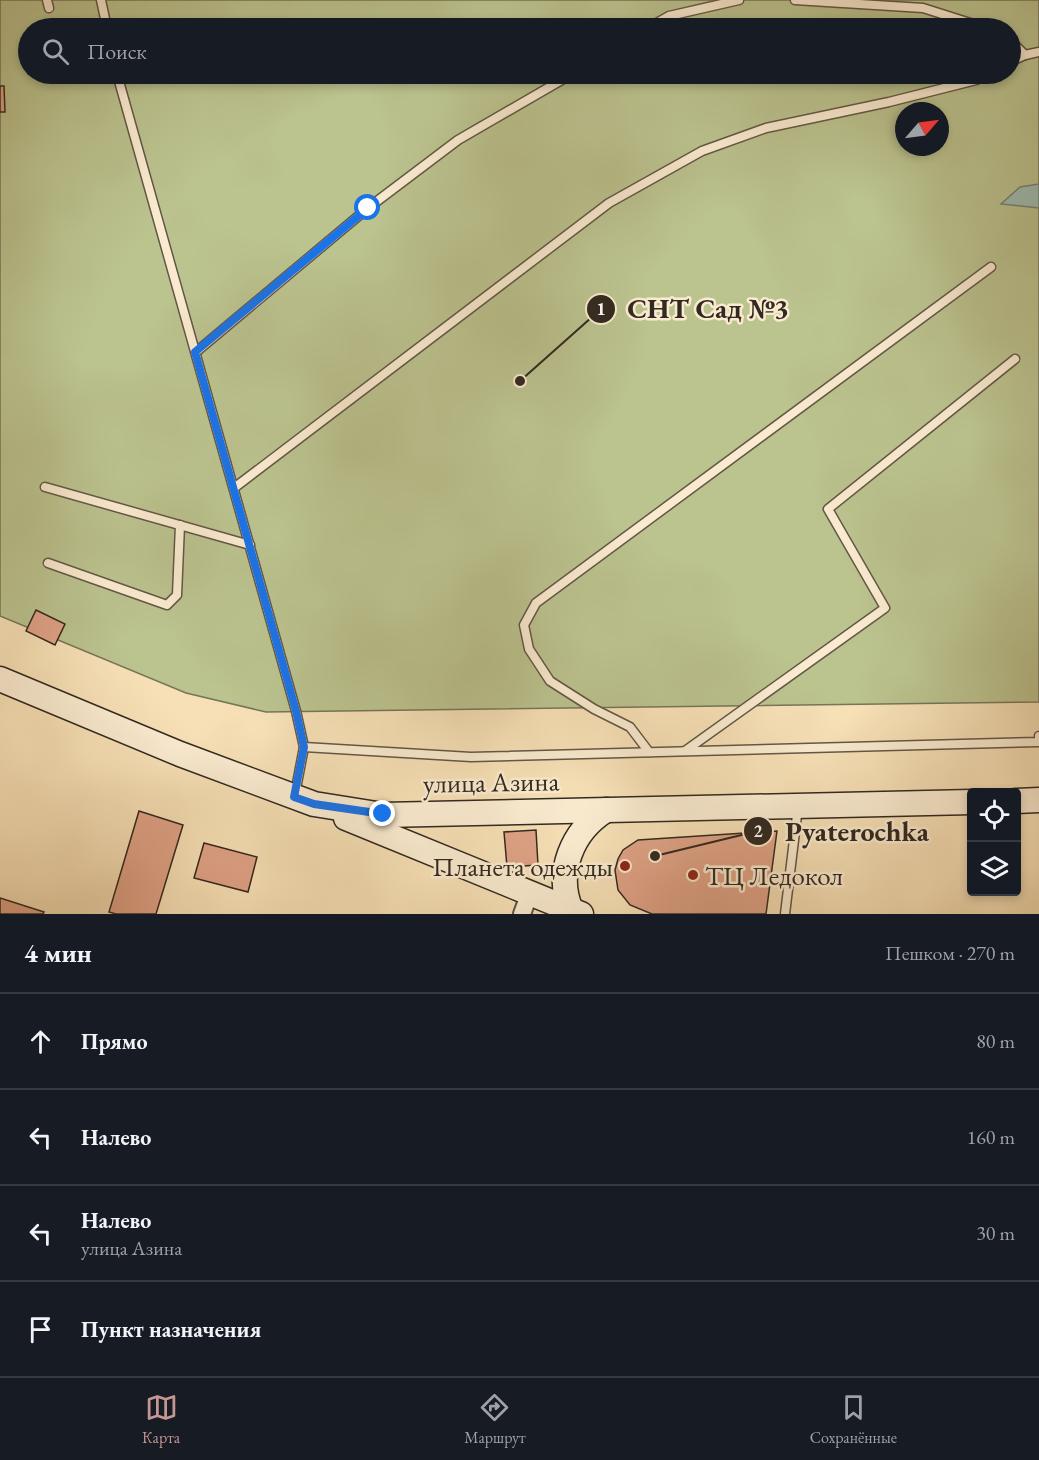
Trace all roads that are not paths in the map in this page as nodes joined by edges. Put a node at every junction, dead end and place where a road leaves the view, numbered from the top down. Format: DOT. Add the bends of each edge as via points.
graph roads {
  1 [pos="101,0"];
  2 [pos="739,0"];
  3 [pos="795,0"];
  4 [pos="105,18"];
  5 [pos="666,18"];
  6 [pos="954,18"];
  7 [pos="1021,50"];
  8 [pos="1039,52"];
  9 [pos="1025,54"];
  10 [pos="1021,56"];
  11 [pos="120,84"];
  12 [pos="555,84"];
  13 [pos="960,84"];
  14 [pos="991,267"];
  15 [pos="195,352"];
  16 [pos="1015,359"];
  17 [pos="45,487"];
  18 [pos="234,488"];
  19 [pos="180,525"];
  20 [pos="250,545"];
  21 [pos="48,563"];
  22 [pos="0,679"];
  23 [pos="1039,736"];
  24 [pos="1039,742"];
  25 [pos="304,747"];
  26 [pos="685,751"];
  27 [pos="649,752"];
  28 [pos="1039,800"];
  29 [pos="304,801"];
  30 [pos="1021,801"];
  31 [pos="967,802"];
  32 [pos="799,806"];
  33 [pos="606,810"];
  34 [pos="526,904"];
  35 [pos="576,912"];
  36 [pos="785,914"];
  1 -- 4 [label="lane"];
  2 -- 5 [label="lane"];
  3 -- 6 [label="lane" via="923,8"];
  7 -- 9 [label="lane"];
  8 -- 9 [label="lane"];
  9 -- 10 [label="lane"];
  11 -- 15 [label="lane"];
  12 -- 15 [label="lane" via="458,140 368,208"];
  13 -- 18 [label="lane" via="766,128 702,151 609,203"];
  14 -- 27 [label="lane" via="536,603 524,625 529,649 550,681 630,727"];
  15 -- 18 [label="lane"];
  16 -- 26 [label="lane" via="828,509 885,608"];
  17 -- 19 [label="lane"];
  18 -- 20 [label="lane"];
  19 -- 20 [label="lane"];
  19 -- 21 [label="lane" via="177,595 167,605"];
  20 -- 25 [label="lane"];
  22 -- 29 [label="main road, улица Азина"];
  23 -- 24 [label="lane"];
  24 -- 26 [label="lane"];
  25 -- 27 [label="lane" via="471,757"];
  25 -- 29 [label="lane"];
  26 -- 27 [label="lane"];
  28 -- 30 [label="main road"];
  29 -- 33 [label="main road, улица Азина" via="383,814"];
  29 -- 34 [label="main road"];
  31 -- 32 [label="main road, улица Азина"];
  32 -- 33 [label="main road, улица Азина"];
  32 -- 36 [label="lane"];
  33 -- 35 [label="main road" via="579,833 568,860 563,881 565,897"];
  34 -- 35 [label="main road"];
}
